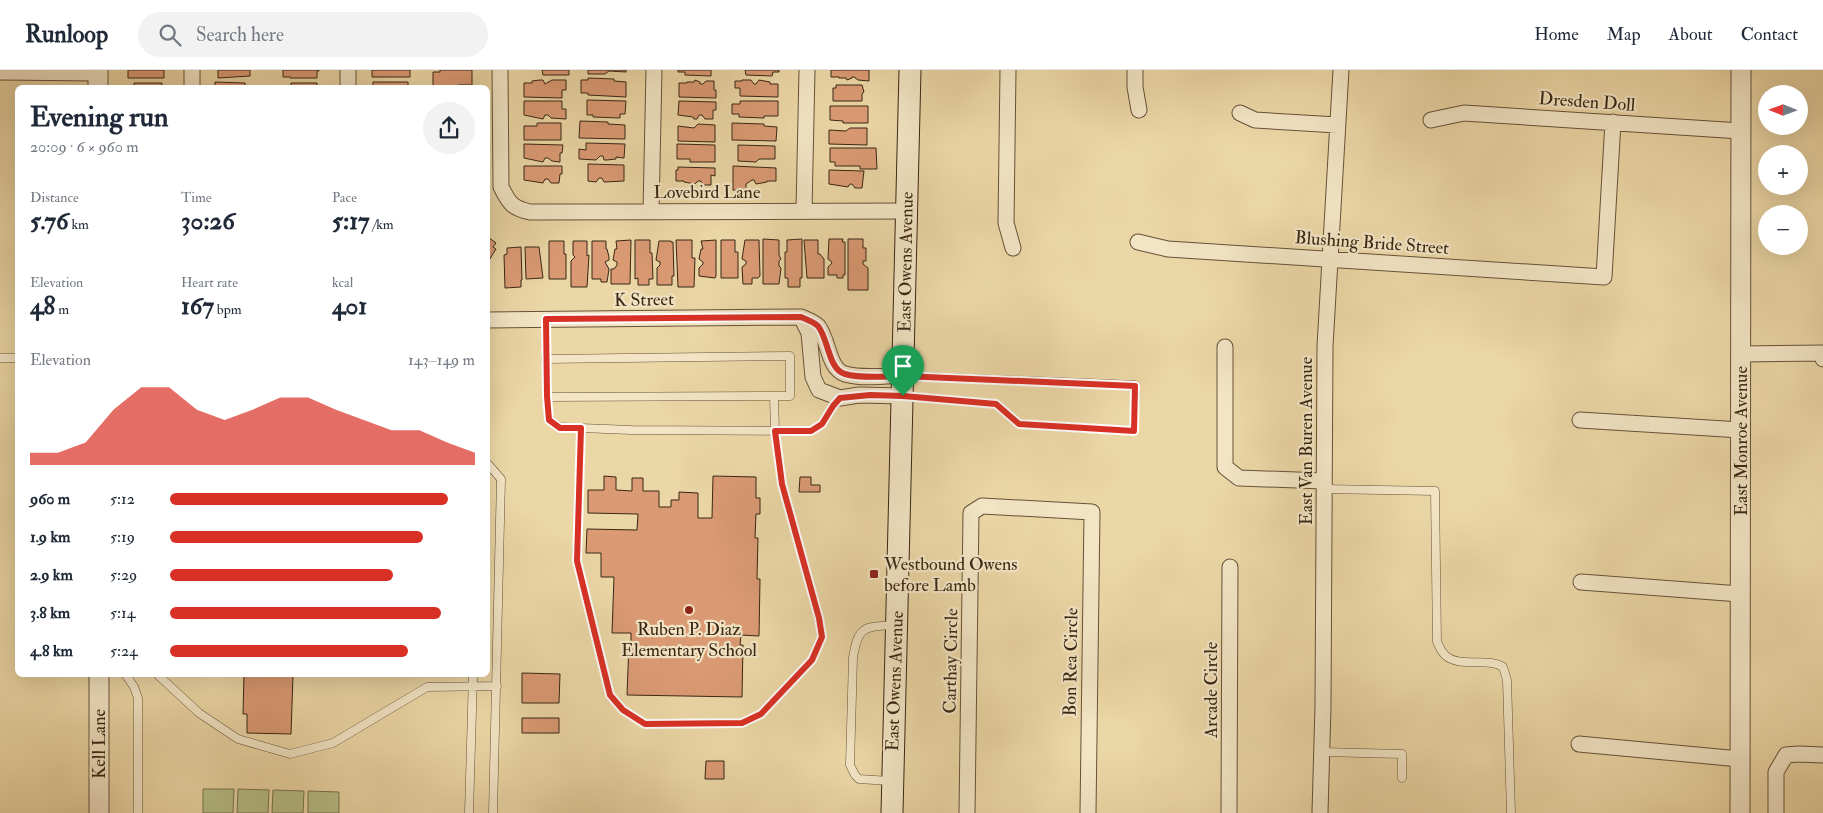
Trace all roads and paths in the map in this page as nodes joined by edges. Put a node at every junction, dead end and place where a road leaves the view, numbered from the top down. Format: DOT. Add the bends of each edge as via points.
graph roads {
  1 [pos="192,70"];
  2 [pos="348,70"];
  3 [pos="500,70"];
  4 [pos="654,70"];
  5 [pos="807,70"];
  6 [pos="910,70"];
  7 [pos="1008,70"];
  8 [pos="1135,70"];
  9 [pos="1341,70"];
  10 [pos="1741,70"];
  11 [pos="0,72"];
  12 [pos="98,77"];
  13 [pos="192,85"];
  14 [pos="348,85"];
  15 [pos="1139,110"];
  16 [pos="1240,113"];
  17 [pos="1431,120"];
  18 [pos="1613,122"];
  19 [pos="1337,125"];
  20 [pos="1741,131"];
  21 [pos="804,210"];
  22 [pos="651,211"];
  23 [pos="907,211"];
  24 [pos="1138,242"];
  25 [pos="1013,248"];
  26 [pos="1329,260"];
  27 [pos="801,317"];
  28 [pos="546,319"];
  29 [pos="490,320"];
  30 [pos="1225,347"];
  31 [pos="1823,353"];
  32 [pos="1741,354"];
  33 [pos="0,358"];
  34 [pos="15,358"];
  35 [pos="546,359"];
  36 [pos="1823,359"];
  37 [pos="903,386"];
  38 [pos="547,396"];
  39 [pos="774,396"];
  40 [pos="840,398"];
  41 [pos="1580,420"];
  42 [pos="581,428"];
  43 [pos="1741,430"];
  44 [pos="775,431"];
  45 [pos="490,466"];
  46 [pos="1324,485"];
  47 [pos="1092,512"];
  48 [pos="1230,568"];
  49 [pos="1581,582"];
  50 [pos="1740,594"];
  51 [pos="897,625"];
  52 [pos="99,677"];
  53 [pos="129,677"];
  54 [pos="160,677"];
  55 [pos="473,677"];
  56 [pos="472,685"];
  57 [pos="496,686"];
  58 [pos="1578,744"];
  59 [pos="1322,752"];
  60 [pos="1823,755"];
  61 [pos="1740,759"];
  62 [pos="1402,778"];
  63 [pos="893,781"];
  64 [pos="99,813"];
  65 [pos="138,813"];
  66 [pos="469,813"];
  67 [pos="493,813"];
  68 [pos="892,813"];
  69 [pos="967,813"];
  70 [pos="1088,813"];
  71 [pos="1229,813"];
  72 [pos="1320,813"];
  73 [pos="1511,813"];
  74 [pos="1740,813"];
  75 [pos="1776,813"];
  1 -- 13 [label="street"];
  2 -- 14 [label="street"];
  3 -- 22 [label="street, Lovebird Lane" via="500,187 509,203 530,212"];
  4 -- 22 [label="street"];
  5 -- 21 [label="street"];
  6 -- 23 [label="main road, East Owens Avenue"];
  7 -- 25 [label="street" via="1006,224"];
  8 -- 15 [label="street" via="1134,87"];
  9 -- 19 [label="street, East Van Buren Avenue"];
  10 -- 20 [label="street, East Monroe Avenue"];
  11 -- 12 [label="street"];
  16 -- 19 [label="street" via="1256,120"];
  17 -- 18 [label="street, Dresden Doll" via="1464,113"];
  18 -- 20 [label="street, Dresden Doll"];
  18 -- 26 [label="street, Blushing Bride Street" via="1604,276"];
  19 -- 26 [label="street, East Van Buren Avenue"];
  20 -- 32 [label="street, East Monroe Avenue"];
  21 -- 22 [label="street, Lovebird Lane"];
  21 -- 23 [label="street, Lovebird Lane"];
  23 -- 37 [label="main road, East Owens Avenue"];
  24 -- 26 [label="street, Blushing Bride Street" via="1168,249"];
  26 -- 46 [label="street, East Van Buren Avenue"];
  27 -- 28 [label="street, K Street"];
  27 -- 37 [label="street" via="817,325 828,345 834,366 845,374 872,376"];
  27 -- 40 [label="street" via="809,333 813,378 819,390"];
  28 -- 29 [label="street, K Street"];
  28 -- 35 [label="lane"];
  30 -- 46 [label="street" via="1225,468 1239,478"];
  31 -- 32 [label="street"];
  31 -- 36 [label="street"];
  32 -- 43 [label="street, East Monroe Avenue"];
  33 -- 34 [label="lane"];
  35 -- 38 [label="lane"];
  35 -- 39 [label="lane" via="790,356 790,396"];
  37 -- 37 [label="lane" via="996,404 1019,424 1134,431 1135,386"];
  37 -- 40 [label="street"];
  37 -- 51 [label="main road, East Owens Avenue"];
  38 -- 39 [label="lane"];
  38 -- 42 [label="lane" via="549,420 560,428"];
  39 -- 44 [label="lane"];
  40 -- 44 [label="lane" via="822,424 811,431"];
  41 -- 43 [label="street"];
  42 -- 44 [label="lane"];
  42 -- 44 [label="lane" via="577,561 610,695 623,710 645,724 742,723 761,714 812,660 822,637 819,618 782,484"];
  43 -- 50 [label="street, East Monroe Avenue"];
  45 -- 57 [label="lane" via="501,479"];
  46 -- 59 [label="street, East Van Buren Avenue"];
  46 -- 73 [label="lane" via="1435,491 1437,642 1445,656 1460,661 1496,662 1503,667 1507,680"];
  47 -- 69 [label="street, Carthay Circle" via="982,506 971,513"];
  47 -- 70 [label="street, Bon Rea Circle"];
  48 -- 71 [label="street, Arcade Circle"];
  49 -- 50 [label="street"];
  50 -- 61 [label="street, East Monroe Avenue"];
  51 -- 63 [label="main road, East Owens Avenue"];
  51 -- 63 [label="lane" via="868,626 856,642 850,765 859,779"];
  52 -- 64 [label="street, Kell Lane"];
  53 -- 65 [label="lane" via="138,698"];
  54 -- 56 [label="lane" via="199,713 238,739 290,754 333,743 427,687"];
  55 -- 56 [label="lane"];
  56 -- 57 [label="lane"];
  56 -- 66 [label="lane"];
  57 -- 67 [label="lane"];
  58 -- 61 [label="street"];
  59 -- 62 [label="lane" via="1402,754"];
  59 -- 72 [label="street, East Van Buren Avenue"];
  60 -- 75 [label="street" via="1786,755 1776,772"];
  61 -- 74 [label="street, East Monroe Avenue"];
  63 -- 68 [label="main road, East Owens Avenue"];
}
